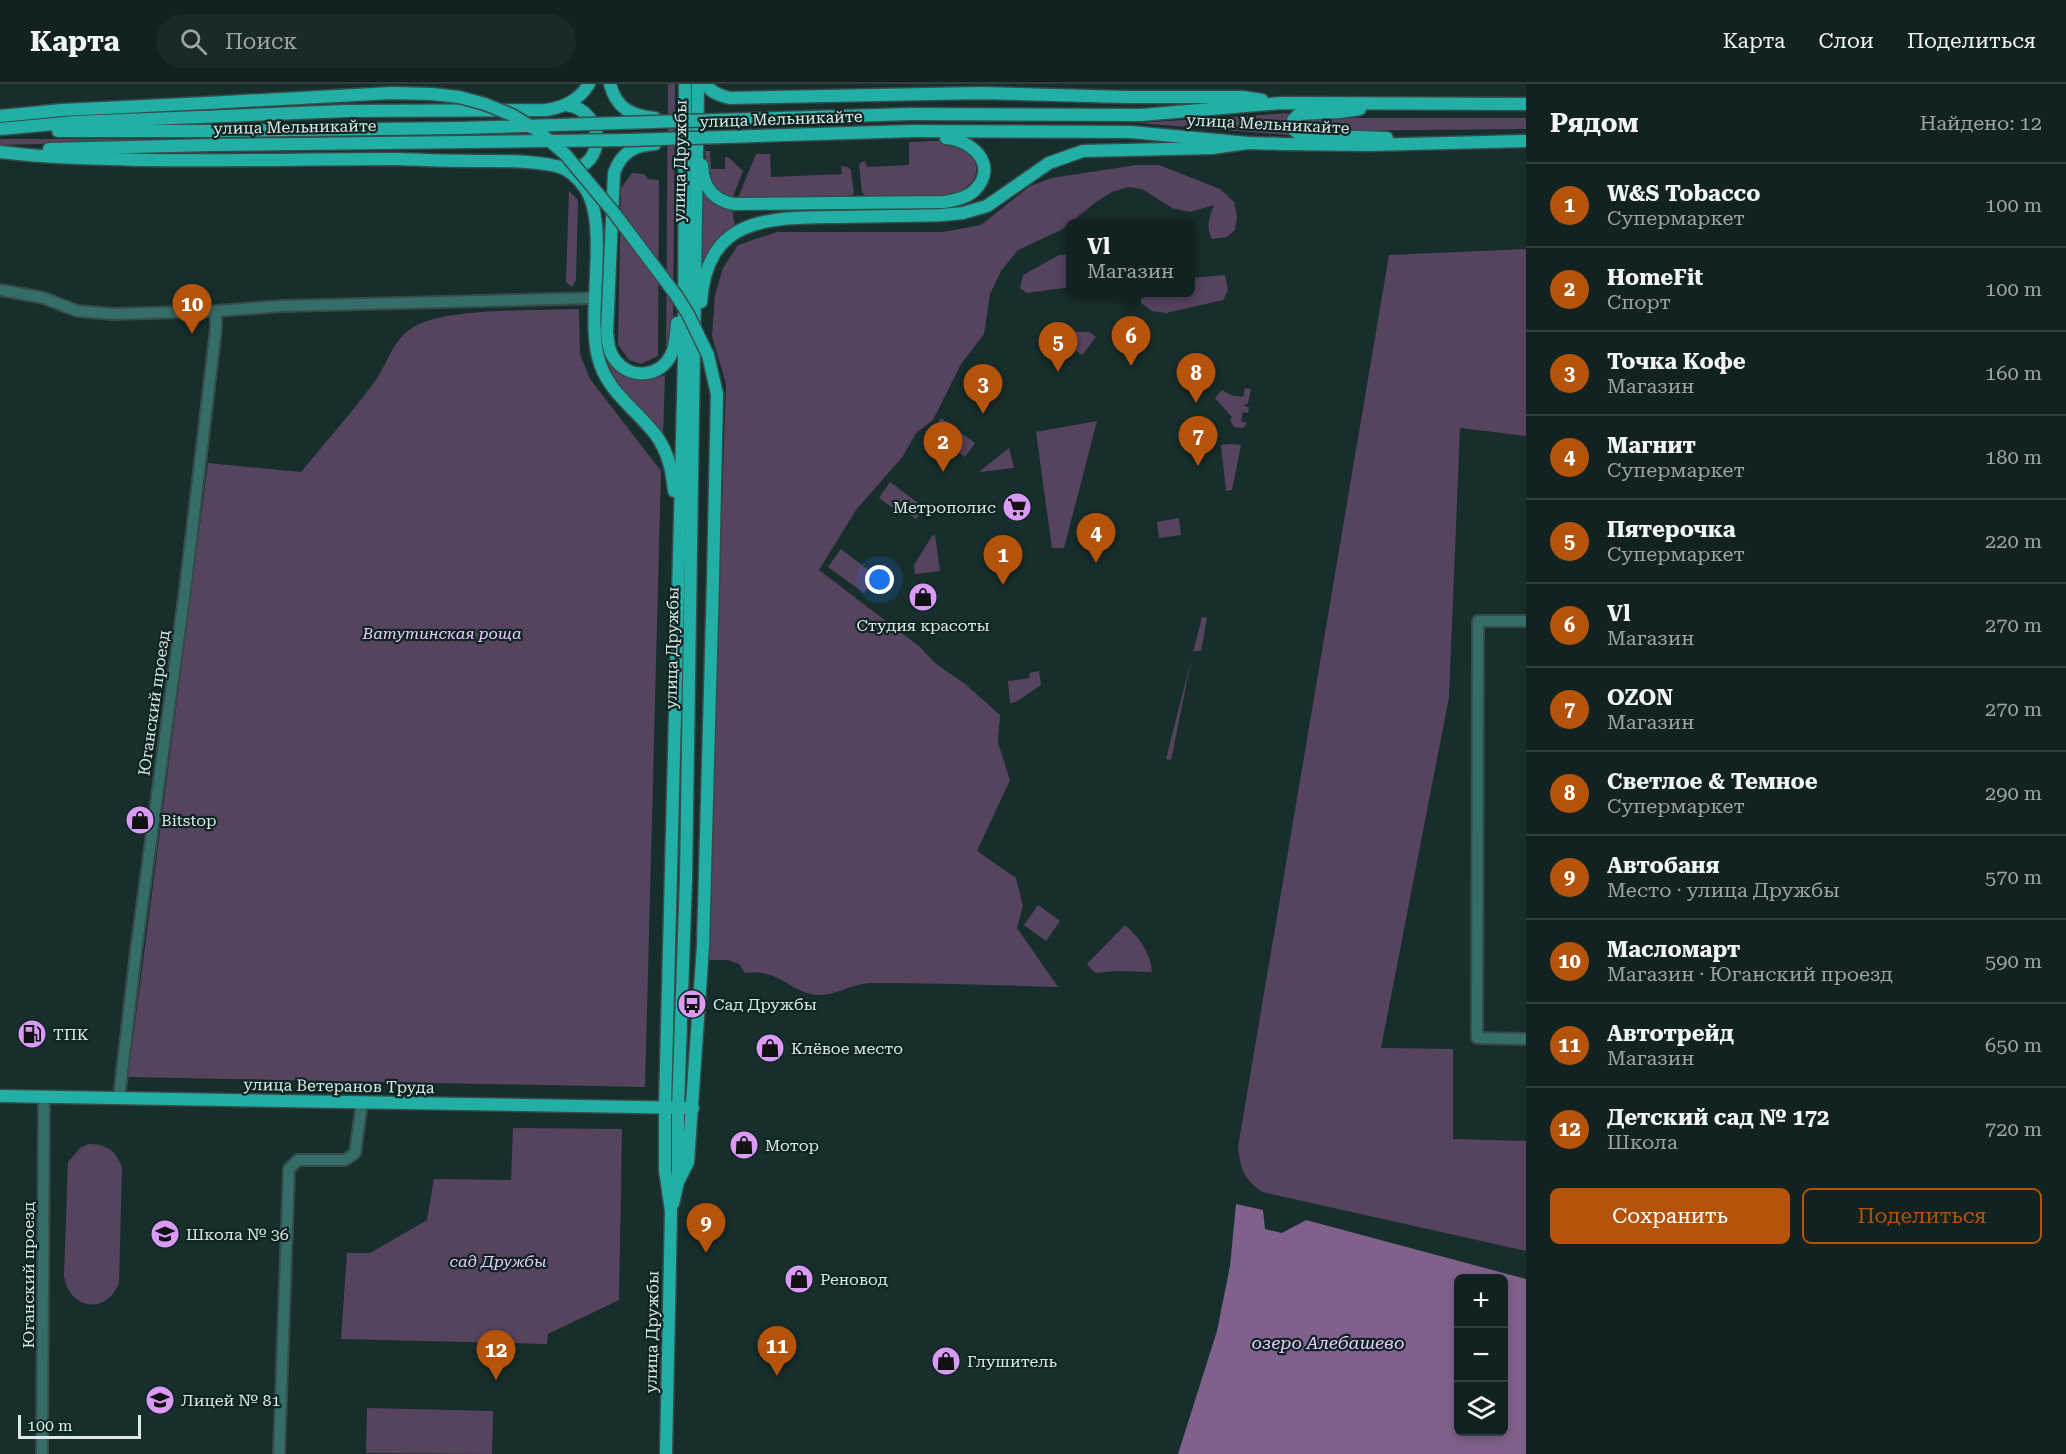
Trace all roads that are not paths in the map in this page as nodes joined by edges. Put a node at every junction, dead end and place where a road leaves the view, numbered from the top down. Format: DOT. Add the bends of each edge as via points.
graph roads {
  1 [pos="589,84"];
  2 [pos="610,84"];
  3 [pos="685,84"];
  4 [pos="698,84"];
  5 [pos="706,84"];
  6 [pos="1281,103"];
  7 [pos="1375,103"];
  8 [pos="1526,104"];
  9 [pos="566,105"];
  10 [pos="0,116"];
  11 [pos="671,122"];
  12 [pos="0,130"];
  13 [pos="912,131"];
  14 [pos="697,132"];
  15 [pos="672,139"];
  16 [pos="1526,141"];
  17 [pos="1248,143"];
  18 [pos="1414,143"];
  19 [pos="0,152"];
  20 [pos="564,168"];
  21 [pos="684,272"];
  22 [pos="0,290"];
  23 [pos="595,298"];
  24 [pos="216,311"];
  25 [pos="693,361"];
  26 [pos="679,548"];
  27 [pos="1526,621"];
  28 [pos="1526,1039"];
  29 [pos="0,1095"];
  30 [pos="44,1096"];
  31 [pos="119,1098"];
  32 [pos="362,1103"];
  33 [pos="672,1108"];
  34 [pos="693,1108"];
  35 [pos="678,1182"];
  36 [pos="671,1211"];
  37 [pos="42,1454"];
  38 [pos="279,1454"];
  39 [pos="666,1454"];
  1 -- 9 [label="main road" via="584,93"];
  2 -- 11 [label="main road, bridge" via="613,96 626,111"];
  3 -- 21 [label="main road, улица Дружбы"];
  4 -- 14 [label="main road, улица Дружбы"];
  5 -- 6 [label="main road" via="730,98 981,93 1242,97"];
  6 -- 7 [label="main road, улица Мельникайте"];
  6 -- 11 [label="main road, улица Мельникайте, bridge" via="1141,115 911,114"];
  7 -- 8 [label="main road, улица Мельникайте"];
  7 -- 18 [label="main road" via="1356,110 1299,114 1293,120 1293,129 1300,135 1379,137"];
  9 -- 12 [label="main road" via="546,110 346,111 76,122"];
  9 -- 20 [label="main road" via="588,114 597,138 584,166"];
  10 -- 34 [label="main road, bridge" via="392,93 459,97 512,115 565,154 676,295 708,355 717,394 703,946"];
  11 -- 12 [label="main road, улица Мельникайте, bridge" via="212,131"];
  13 -- 14 [label="main road" via="971,146 982,159 984,169 975,190 944,202 734,204 714,197 705,186"];
  13 -- 15 [label="main road, улица Мельникайте, bridge"];
  13 -- 17 [label="main road, улица Мельникайте" via="1131,132"];
  14 -- 25 [label="main road, улица Дружбы"];
  15 -- 19 [label="main road, улица Мельникайте, bridge"];
  15 -- 21 [label="main road, bridge" via="641,145 622,156 612,186 607,332 615,361 628,371 646,374 661,368 671,357"];
  16 -- 18 [label="main road, улица Мельникайте"];
  17 -- 18 [label="main road, улица Мельникайте"];
  17 -- 25 [label="main road" via="1212,148 1083,151 1049,163 987,206 963,213 786,218 751,224 729,237 706,271"];
  19 -- 20 [label="main road" via="138,160 518,161"];
  20 -- 23 [label="main road" via="576,177 594,208"];
  21 -- 26 [label="main road, улица Дружбы"];
  22 -- 24 [label="street" via="44,298 77,311"];
  23 -- 24 [label="street"];
  23 -- 26 [label="main road" via="594,340 603,374 655,434 669,461"];
  24 -- 31 [label="street, Юганский проезд" via="185,590"];
  25 -- 33 [label="main road, улица Дружбы" via="686,878"];
  26 -- 33 [label="main road, улица Дружбы"];
  27 -- 28 [label="street" via="1478,621 1477,1038"];
  29 -- 30 [label="main road, улица Ветеранов Труда"];
  30 -- 31 [label="main road, улица Ветеранов Труда"];
  30 -- 37 [label="street, Юганский проезд"];
  31 -- 32 [label="main road, улица Ветеранов Труда"];
  32 -- 33 [label="main road, улица Ветеранов Труда"];
  32 -- 38 [label="street" via="355,1153 345,1160 298,1160 289,1169"];
  33 -- 34 [label="main road, улица Ветеранов Труда"];
  33 -- 35 [label="main road, улица Дружбы"];
  33 -- 36 [label="main road, улица Дружбы" via="665,1170"];
  34 -- 35 [label="main road" via="688,1162"];
  35 -- 36 [label="main road, улица Дружбы"];
  36 -- 39 [label="main road, улица Дружбы"];
}
